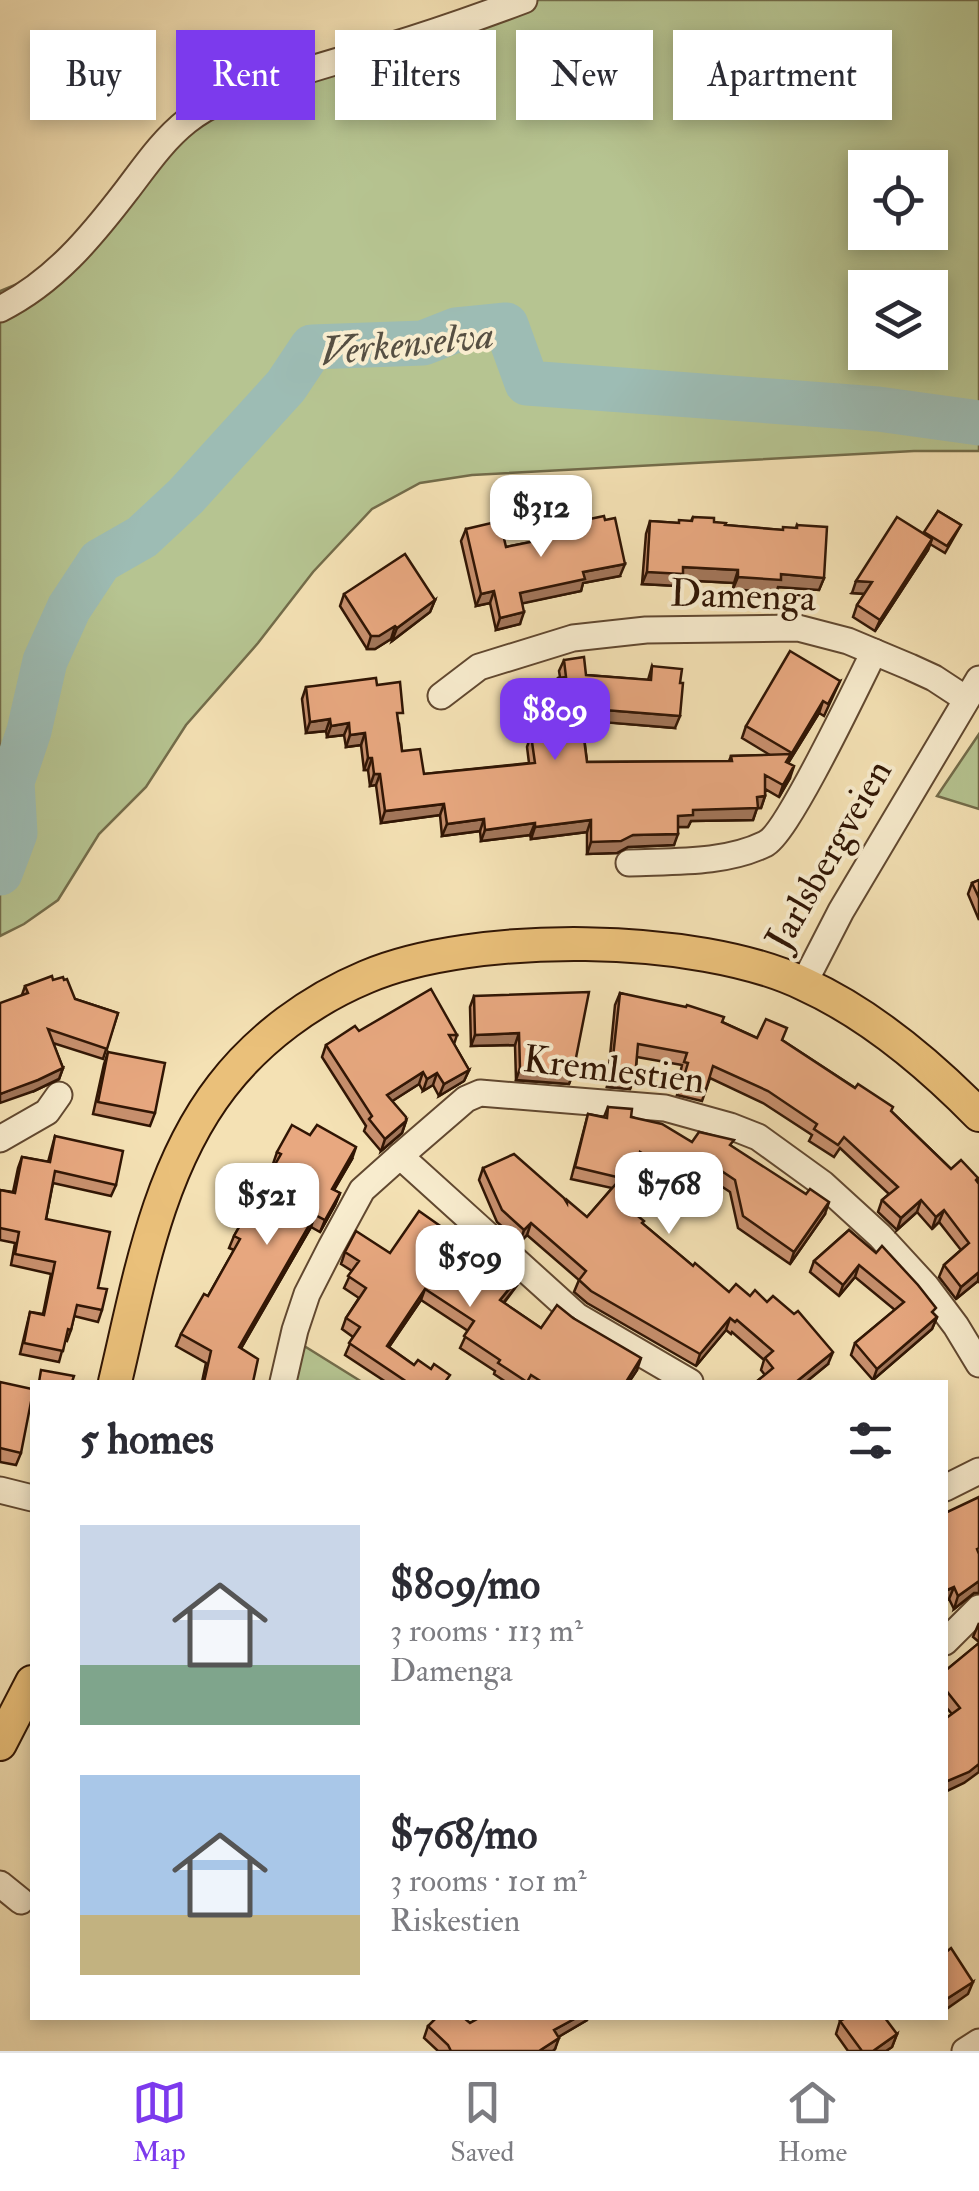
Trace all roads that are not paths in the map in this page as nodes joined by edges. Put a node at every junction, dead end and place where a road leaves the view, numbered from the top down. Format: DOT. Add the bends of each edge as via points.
graph roads {
  1 [pos="524,0"];
  2 [pos="0,308"];
  3 [pos="874,652"];
  4 [pos="972,689"];
  5 [pos="442,696"];
  6 [pos="629,864"];
  7 [pos="804,983"];
  8 [pos="59,1095"];
  9 [pos="979,1115"];
  10 [pos="0,1138"];
  11 [pos="400,1156"];
  12 [pos="979,1364"];
  13 [pos="116,1380"];
  14 [pos="283,1380"];
  15 [pos="687,1380"];
  16 [pos="979,1471"];
  17 [pos="948,1486"];
  18 [pos="0,1490"];
  19 [pos="30,1498"];
  20 [pos="979,1608"];
  21 [pos="948,1639"];
  22 [pos="30,1686"];
  23 [pos="0,1744"];
  24 [pos="0,1884"];
  25 [pos="21,1901"];
  26 [pos="979,2042"];
  27 [pos="965,2051"];
  1 -- 2 [label="street" via="208,106 168,138 67,262"];
  3 -- 4 [label="street, Damenga"];
  3 -- 5 [label="street, Damenga" via="798,628 646,630 574,638 479,667"];
  3 -- 6 [label="street" via="769,843 721,858"];
  4 -- 7 [label="street, Jarlsbergveien"];
  7 -- 9 [label="main road" via="903,1047"];
  7 -- 13 [label="main road, Jarlsbergveien" via="697,954 558,945 404,964 314,1004 224,1084 180,1153"];
  8 -- 10 [label="street" via="47,1112"];
  11 -- 12 [label="street, Kremlestien" via="480,1093 664,1108 730,1126 823,1184 880,1236 926,1286"];
  11 -- 14 [label="street, Kremlestien" via="362,1190 331,1247 301,1312"];
  11 -- 15 [label="street" via="577,1316"];
  16 -- 17 [label="street"];
  18 -- 19 [label="street"];
  20 -- 21 [label="street"];
  22 -- 23 [label="main road"];
  24 -- 25 [label="street"];
  26 -- 27 [label="street"];
}
